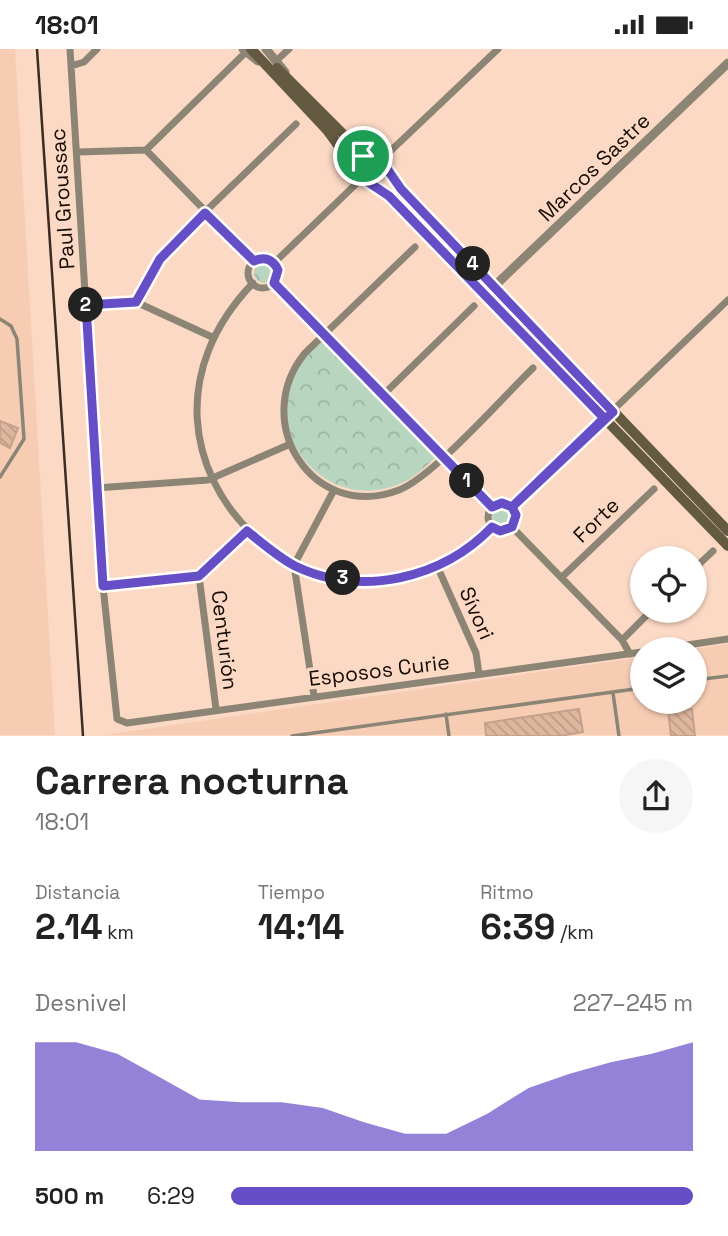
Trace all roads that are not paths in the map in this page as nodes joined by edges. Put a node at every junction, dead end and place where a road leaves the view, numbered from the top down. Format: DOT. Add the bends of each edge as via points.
graph roads {
  1 [pos="70,49"];
  2 [pos="97,49"];
  3 [pos="266,49"];
  4 [pos="289,49"];
  5 [pos="498,49"];
  6 [pos="249,50"];
  7 [pos="276,61"];
  8 [pos="728,63"];
  9 [pos="71,66"];
  10 [pos="292,82"];
  11 [pos="296,124"];
  12 [pos="146,151"];
  13 [pos="77,152"];
  14 [pos="370,154"];
  15 [pos="383,163"];
  16 [pos="358,170"];
  17 [pos="371,183"];
  18 [pos="356,184"];
  19 [pos="205,213"];
  20 [pos="415,247"];
  21 [pos="254,261"];
  22 [pos="274,263"];
  23 [pos="253,283"];
  24 [pos="274,283"];
  25 [pos="494,286"];
  26 [pos="484,296"];
  27 [pos="728,300"];
  28 [pos="136,302"];
  29 [pos="86,305"];
  30 [pos="474,306"];
  31 [pos="0,319"];
  32 [pos="326,334"];
  33 [pos="212,337"];
  34 [pos="533,368"];
  35 [pos="383,395"];
  36 [pos="613,412"];
  37 [pos="604,418"];
  38 [pos="288,445"];
  39 [pos="443,457"];
  40 [pos="0,477"];
  41 [pos="212,479"];
  42 [pos="96,488"];
  43 [pos="654,489"];
  44 [pos="334,490"];
  45 [pos="492,507"];
  46 [pos="512,507"];
  47 [pos="492,527"];
  48 [pos="512,527"];
  49 [pos="247,531"];
  50 [pos="728,531"];
  51 [pos="727,541"];
  52 [pos="713,551"];
  53 [pos="707,557"];
  54 [pos="295,565"];
  55 [pos="438,568"];
  56 [pos="199,576"];
  57 [pos="562,577"];
  58 [pos="103,586"];
  59 [pos="639,623"];
  60 [pos="728,639"];
  61 [pos="622,640"];
  62 [pos="707,642"];
  63 [pos="630,654"];
  64 [pos="479,674"];
  65 [pos="728,676"];
  66 [pos="707,679"];
  67 [pos="630,690"];
  68 [pos="612,692"];
  69 [pos="314,696"];
  70 [pos="216,709"];
  71 [pos="446,714"];
  72 [pos="121,722"];
  73 [pos="292,736"];
  74 [pos="449,736"];
  75 [pos="620,736"];
  1 -- 9 [label="street, Paul Groussac"];
  2 -- 9 [label="street" via="84,62"];
  3 -- 7 [label="street"];
  4 -- 7 [label="street"];
  5 -- 15 [label="street"];
  6 -- 10 [label="main road"];
  6 -- 12 [label="street"];
  6 -- 16 [label="main road" via="327,130"];
  7 -- 10 [label="street"];
  8 -- 25 [label="street, Marcos Sastre"];
  9 -- 13 [label="street, Paul Groussac"];
  10 -- 14 [label="main road" via="334,126"];
  11 -- 19 [label="street"];
  12 -- 13 [label="street"];
  12 -- 19 [label="street"];
  13 -- 29 [label="street, Paul Groussac"];
  14 -- 15 [label="main road"];
  14 -- 16 [label="main road" via="359,161"];
  15 -- 17 [label="main road" via="381,179"];
  15 -- 25 [label="main road" via="401,189"];
  16 -- 17 [label="main road"];
  17 -- 26 [label="main road" via="389,196"];
  18 -- 22 [label="street"];
  19 -- 21 [label="street"];
  19 -- 28 [label="street" via="160,259"];
  20 -- 32 [label="street"];
  21 -- 22 [label="street" via="264,258"];
  21 -- 23 [label="street" via="249,269"];
  22 -- 24 [label="street" via="278,274"];
  23 -- 24 [label="street" via="261,288"];
  23 -- 33 [label="street"];
  24 -- 32 [label="street"];
  25 -- 26 [label="street, Marcos Sastre"];
  25 -- 36 [label="main road"];
  26 -- 37 [label="main road"];
  27 -- 36 [label="street"];
  28 -- 29 [label="street"];
  28 -- 33 [label="street"];
  29 -- 42 [label="street, Paul Groussac"];
  30 -- 35 [label="street"];
  31 -- 40 [label="lane" via="11,326 17,339 24,439"];
  32 -- 35 [label="street"];
  32 -- 38 [label="street" via="291,374 284,407"];
  33 -- 41 [label="street" via="197,400 199,437"];
  34 -- 39 [label="street"];
  35 -- 39 [label="street"];
  36 -- 37 [label="street"];
  36 -- 50 [label="main road"];
  37 -- 46 [label="street"];
  37 -- 51 [label="main road"];
  38 -- 41 [label="street"];
  38 -- 44 [label="street" via="304,470"];
  39 -- 44 [label="street" via="398,491 368,495"];
  39 -- 45 [label="street"];
  41 -- 42 [label="street"];
  41 -- 49 [label="street" via="229,511"];
  42 -- 58 [label="street, Paul Groussac"];
  43 -- 57 [label="street, Forte"];
  44 -- 54 [label="street"];
  45 -- 46 [label="street" via="502,503"];
  45 -- 47 [label="street"];
  46 -- 48 [label="street" via="516,515"];
  47 -- 48 [label="street" via="500,531"];
  47 -- 55 [label="street"];
  48 -- 57 [label="street"];
  49 -- 54 [label="street"];
  49 -- 56 [label="street"];
  52 -- 53 [label="street"];
  54 -- 55 [label="street" via="328,576 368,581"];
  54 -- 69 [label="street"];
  55 -- 64 [label="street, Sívori" via="476,653"];
  56 -- 58 [label="street"];
  56 -- 70 [label="street, Centurión"];
  57 -- 61 [label="street"];
  58 -- 72 [label="street, Paul Groussac" via="115,713"];
  59 -- 61 [label="street"];
  60 -- 62 [label="street"];
  61 -- 63 [label="street"];
  63 -- 64 [label="street, Esposos Curie"];
  64 -- 69 [label="street, Esposos Curie"];
  65 -- 66 [label="lane"];
  67 -- 68 [label="lane"];
  68 -- 71 [label="lane"];
  68 -- 75 [label="lane"];
  69 -- 70 [label="street, Esposos Curie"];
  70 -- 72 [label="street, Esposos Curie"];
  71 -- 73 [label="lane"];
  71 -- 74 [label="lane"];
}
